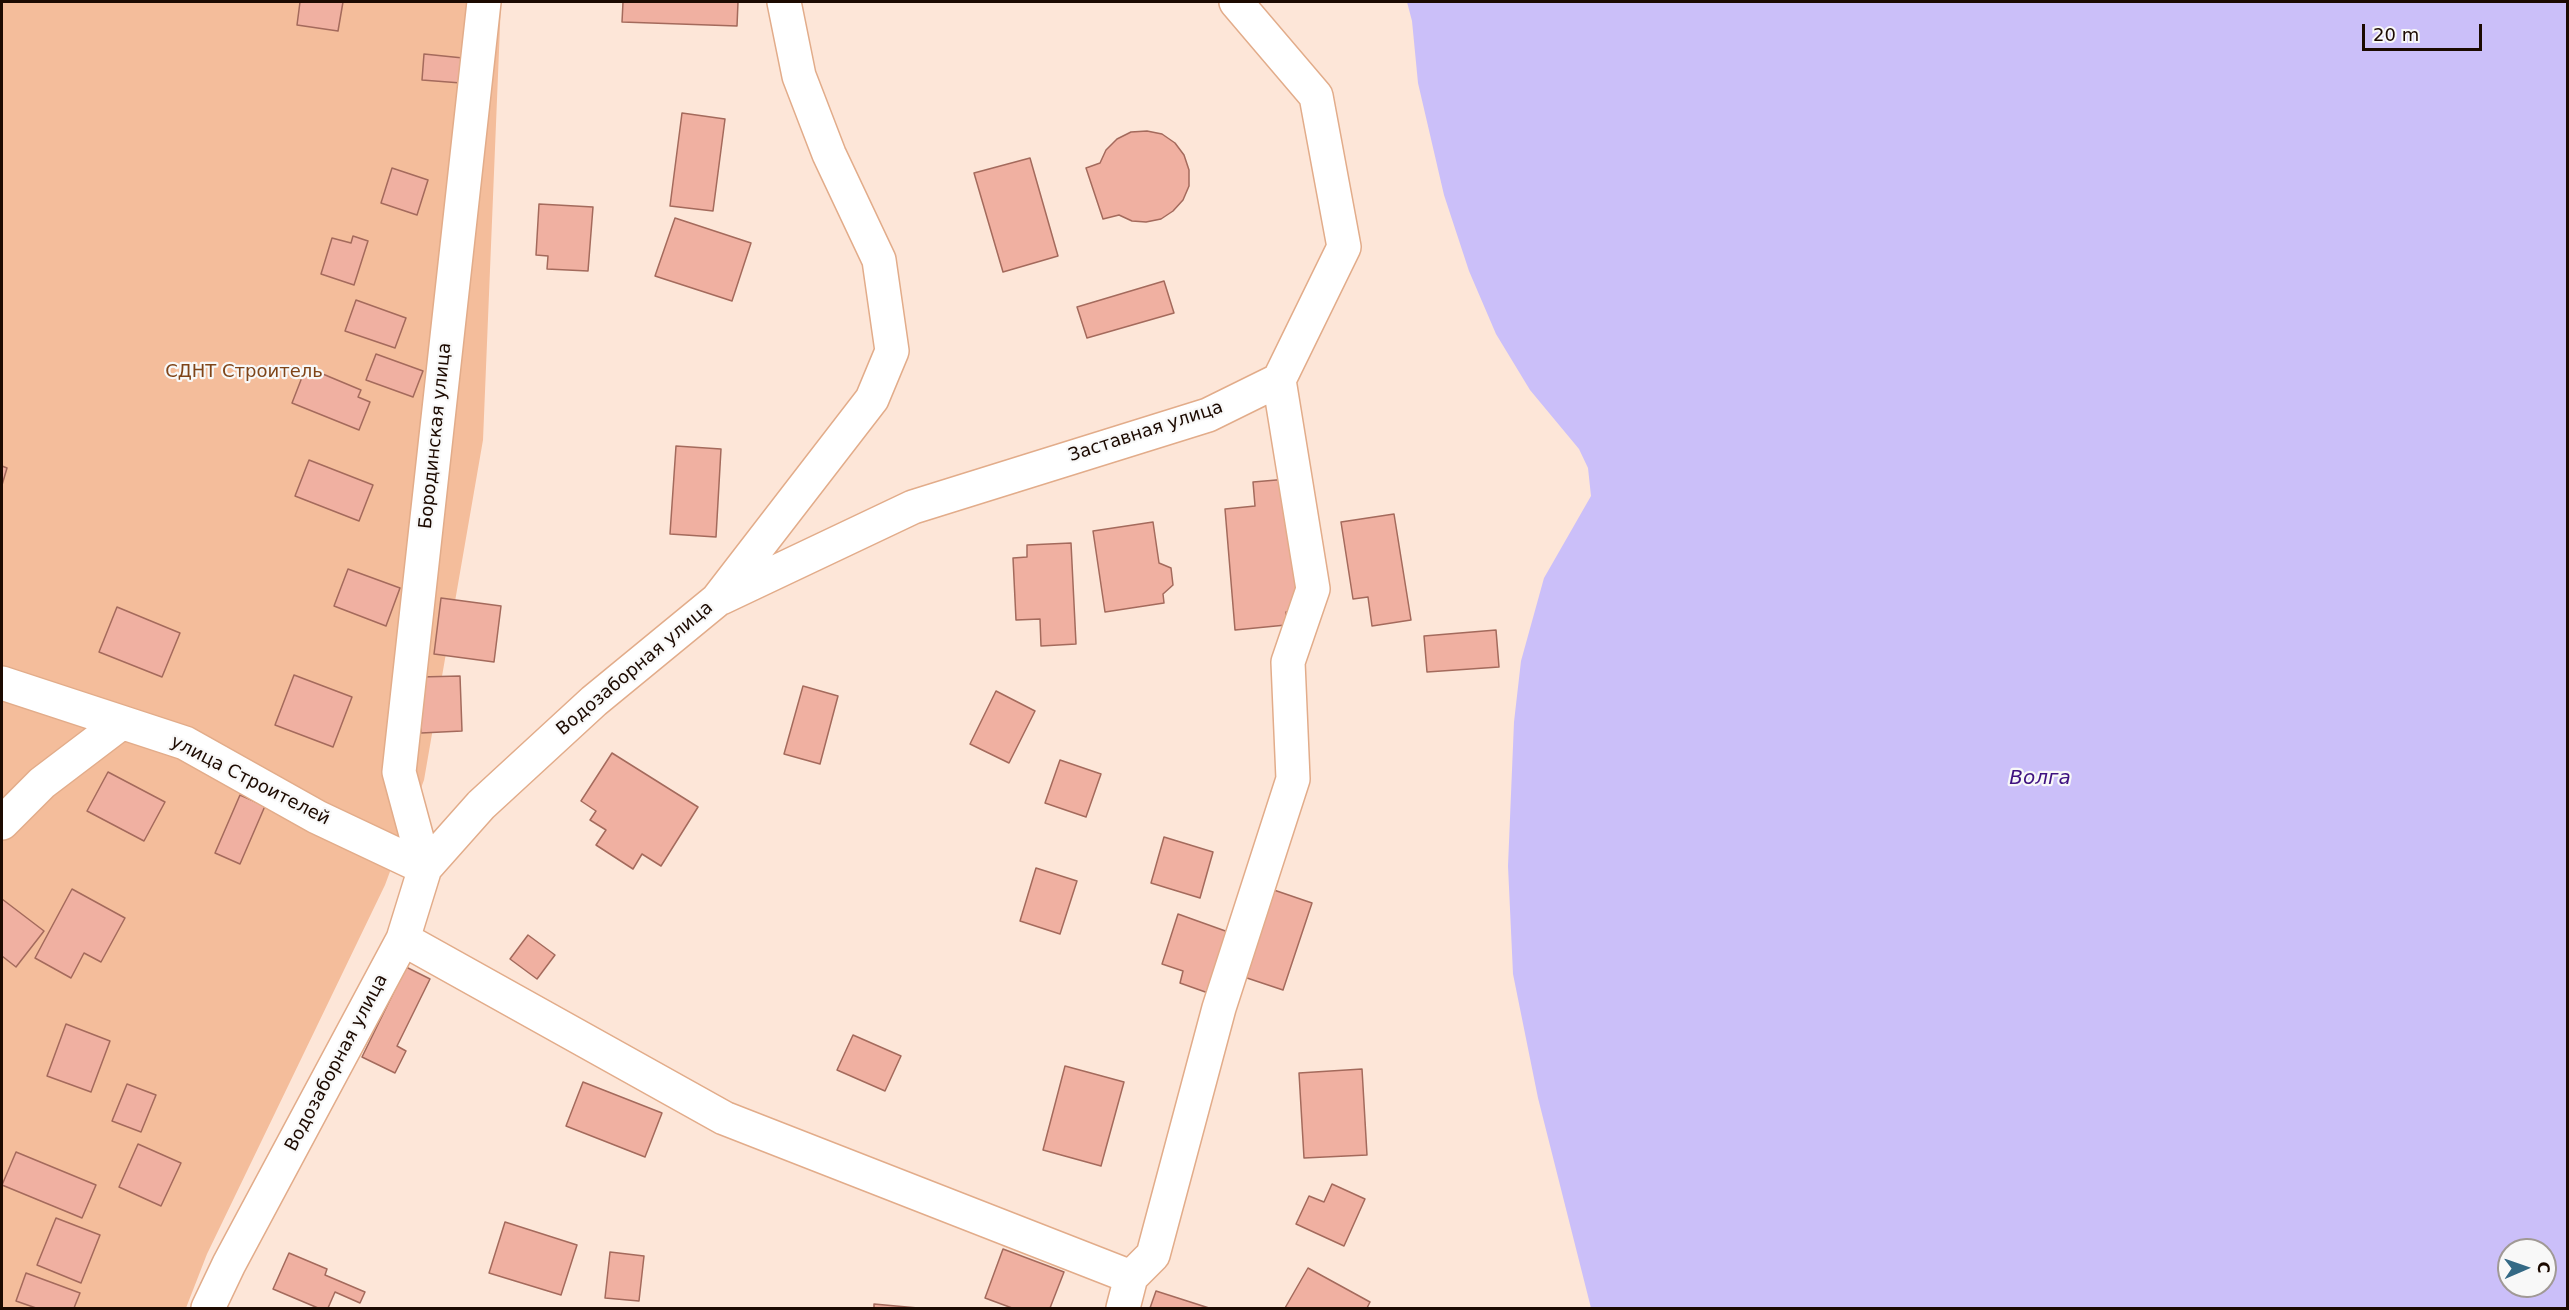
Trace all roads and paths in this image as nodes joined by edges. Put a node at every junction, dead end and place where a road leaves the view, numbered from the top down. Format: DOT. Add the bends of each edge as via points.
graph roads {
  1 [pos="484,2"];
  2 [pos="784,2"];
  3 [pos="1236,2"];
  4 [pos="1279,380"];
  5 [pos="717,600"];
  6 [pos="2,682"];
  7 [pos="120,723"];
  8 [pos="2,823"];
  9 [pos="425,868"];
  10 [pos="403,939"];
  11 [pos="1131,1277"];
  12 [pos="208,1308"];
  13 [pos="1123,1308"];
  1 -- 9 [label="street, Бородинская улица" via="399,772"];
  2 -- 5 [label="street, Водозаборная улица" via="799,76 829,154 879,260 892,351 872,399"];
  3 -- 4 [label="street" via="1316,96 1344,247"];
  4 -- 5 [label="street, Заставная улица" via="1208,415 913,507"];
  4 -- 11 [label="street" via="1313,589 1288,662 1293,779 1219,1008 1153,1255"];
  5 -- 9 [label="street, Водозаборная улица" via="594,701 481,805"];
  6 -- 7 [label="street, улица Строителей"];
  7 -- 8 [label="street" via="42,783"];
  7 -- 9 [label="street, улица Строителей" via="185,743 317,817"];
  9 -- 10 [label="street, Водозаборная улица"];
  10 -- 11 [label="street" via="724,1118"];
  10 -- 12 [label="street, Водозаборная улица"];
  11 -- 13 [label="street"];
}
